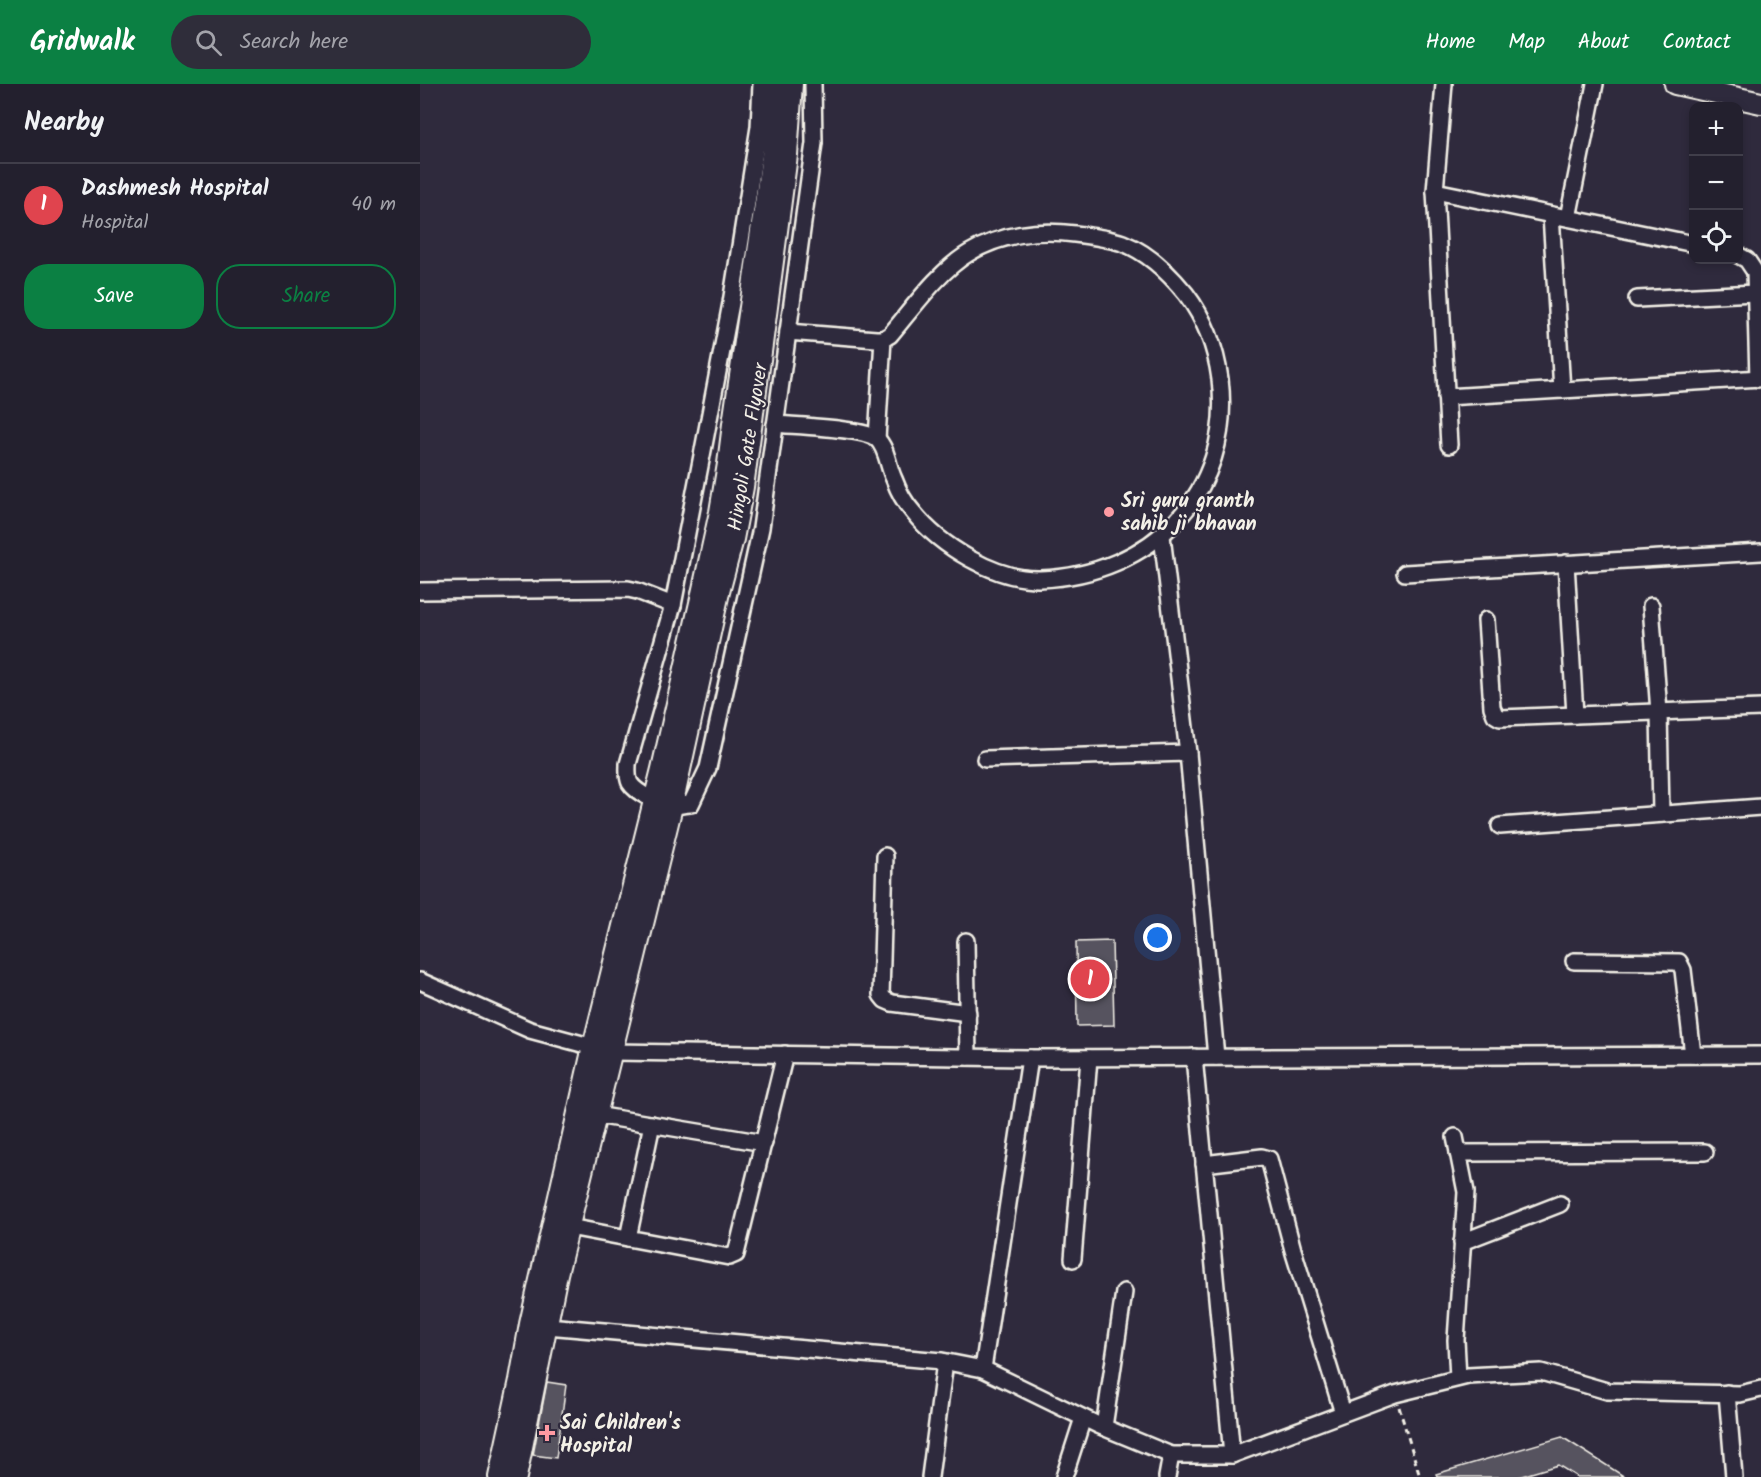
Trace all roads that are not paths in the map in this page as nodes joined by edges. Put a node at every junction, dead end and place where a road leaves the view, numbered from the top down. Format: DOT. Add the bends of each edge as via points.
graph roads {
  1 [pos="761,84"];
  2 [pos="777,84"];
  3 [pos="792,84"];
  4 [pos="813,84"];
  5 [pos="1444,84"];
  6 [pos="1595,84"];
  7 [pos="1675,84"];
  8 [pos="1761,103"];
  9 [pos="1435,192"];
  10 [pos="1551,215"];
  11 [pos="1568,218"];
  12 [pos="1689,243"];
  13 [pos="1743,258"];
  14 [pos="1755,292"];
  15 [pos="1637,299"];
  16 [pos="758,314"];
  17 [pos="788,332"];
  18 [pos="883,339"];
  19 [pos="1760,378"];
  20 [pos="1562,390"];
  21 [pos="1446,397"];
  22 [pos="775,424"];
  23 [pos="877,439"];
  24 [pos="1449,445"];
  25 [pos="1162,536"];
  26 [pos="1761,552"];
  27 [pos="1566,563"];
  28 [pos="1405,573"];
  29 [pos="420,591"];
  30 [pos="673,605"];
  31 [pos="1651,606"];
  32 [pos="1486,620"];
  33 [pos="1761,708"];
  34 [pos="1659,712"];
  35 [pos="1575,715"];
  36 [pos="1188,753"];
  37 [pos="984,759"];
  38 [pos="663,803"];
  39 [pos="1761,807"];
  40 [pos="1661,814"];
  41 [pos="1500,826"];
  42 [pos="885,856"];
  43 [pos="966,941"];
  44 [pos="1574,961"];
  45 [pos="420,981"];
  46 [pos="968,1013"];
  47 [pos="602,1049"];
  48 [pos="786,1054"];
  49 [pos="1693,1055"];
  50 [pos="1761,1055"];
  51 [pos="969,1057"];
  52 [pos="1194,1057"];
  53 [pos="1216,1057"];
  54 [pos="1030,1058"];
  55 [pos="1089,1058"];
  56 [pos="596,1115"];
  57 [pos="652,1124"];
  58 [pos="1455,1137"];
  59 [pos="764,1143"];
  60 [pos="1705,1152"];
  61 [pos="1458,1153"];
  62 [pos="1204,1164"];
  63 [pos="1560,1204"];
  64 [pos="569,1227"];
  65 [pos="628,1238"];
  66 [pos="1462,1242"];
  67 [pos="1073,1259"];
  68 [pos="1124,1292"];
  69 [pos="539,1325"];
  70 [pos="945,1362"];
  71 [pos="983,1369"];
  72 [pos="1458,1378"];
  73 [pos="1761,1389"];
  74 [pos="1727,1393"];
  75 [pos="1343,1413"];
  76 [pos="1083,1418"];
  77 [pos="1104,1427"];
  78 [pos="1171,1455"];
  79 [pos="1232,1455"];
  80 [pos="500,1477"];
  81 [pos="516,1477"];
  82 [pos="930,1477"];
  83 [pos="1064,1477"];
  84 [pos="1167,1477"];
  85 [pos="1734,1477"];
  1 -- 30 [label="street" via="759,127 731,303"];
  2 -- 16 [label="main road, Hingoli Gate Flyover"];
  3 -- 16 [label="main road, Hingoli Gate Flyover" via="787,154"];
  4 -- 17 [label="street" via="814,143"];
  5 -- 9 [label="street"];
  6 -- 11 [label="street"];
  7 -- 8 [label="main road"];
  9 -- 10 [label="street"];
  9 -- 21 [label="street"];
  10 -- 11 [label="street"];
  10 -- 20 [label="street"];
  11 -- 12 [label="street"];
  13 -- 14 [label="street" via="1755,272"];
  14 -- 15 [label="street"];
  14 -- 19 [label="street"];
  16 -- 38 [label="main road, Hingoli Gate Flyover" via="743,487 733,539"];
  17 -- 18 [label="street"];
  17 -- 22 [label="street"];
  18 -- 23 [label="street"];
  18 -- 25 [label="street" via="942,275 969,253 1001,238 1034,232 1069,233 1125,244 1152,258 1194,304 1209,333 1222,400 1219,442 1205,480 1184,513"];
  19 -- 20 [label="street"];
  20 -- 21 [label="street"];
  21 -- 24 [label="street"];
  22 -- 23 [label="street" via="861,432"];
  22 -- 38 [label="street" via="759,539 708,768 691,804"];
  23 -- 25 [label="street" via="912,512 942,542 1006,575 1038,579 1102,568"];
  25 -- 36 [label="street"];
  26 -- 27 [label="street"];
  27 -- 28 [label="street"];
  27 -- 35 [label="street"];
  29 -- 30 [label="street" via="628,590"];
  30 -- 38 [label="street" via="628,764 630,783 635,789"];
  31 -- 34 [label="street"];
  32 -- 35 [label="street" via="1495,715"];
  33 -- 34 [label="street"];
  34 -- 35 [label="street"];
  34 -- 40 [label="street"];
  36 -- 37 [label="street"];
  36 -- 53 [label="street"];
  38 -- 47 [label="main road, Hingoli Gate Flyover"];
  39 -- 40 [label="street"];
  40 -- 41 [label="street"];
  42 -- 46 [label="street" via="881,995 892,1003"];
  43 -- 46 [label="street"];
  44 -- 49 [label="street" via="1678,962 1683,970"];
  45 -- 47 [label="street" via="530,1030"];
  46 -- 51 [label="street"];
  47 -- 48 [label="street"];
  47 -- 56 [label="main road"];
  47 -- 69 [label="main road"];
  48 -- 51 [label="street"];
  48 -- 59 [label="street"];
  49 -- 50 [label="street"];
  49 -- 53 [label="street"];
  51 -- 54 [label="street"];
  52 -- 53 [label="street"];
  52 -- 55 [label="street"];
  52 -- 62 [label="street"];
  54 -- 55 [label="street"];
  54 -- 71 [label="street"];
  55 -- 67 [label="street"];
  56 -- 57 [label="street"];
  56 -- 64 [label="main road"];
  57 -- 59 [label="street"];
  57 -- 65 [label="street"];
  58 -- 61 [label="street"];
  59 -- 65 [label="street" via="736,1254 729,1257"];
  60 -- 61 [label="street"];
  61 -- 66 [label="street" via="1466,1192"];
  62 -- 75 [label="street" via="1269,1159"];
  62 -- 79 [label="street"];
  63 -- 66 [label="street"];
  64 -- 65 [label="street"];
  64 -- 69 [label="main road"];
  66 -- 72 [label="street" via="1456,1340"];
  68 -- 77 [label="street"];
  69 -- 70 [label="street"];
  69 -- 80 [label="main road" via="520,1380"];
  69 -- 81 [label="main road"];
  70 -- 71 [label="street"];
  70 -- 82 [label="street"];
  71 -- 76 [label="street"];
  72 -- 74 [label="street" via="1541,1372 1607,1391"];
  72 -- 75 [label="street" via="1395,1394"];
  73 -- 74 [label="street"];
  74 -- 85 [label="street"];
  75 -- 79 [label="street"];
  76 -- 77 [label="street"];
  76 -- 83 [label="street"];
  77 -- 78 [label="street"];
  78 -- 79 [label="street"];
  78 -- 84 [label="street"];
}
